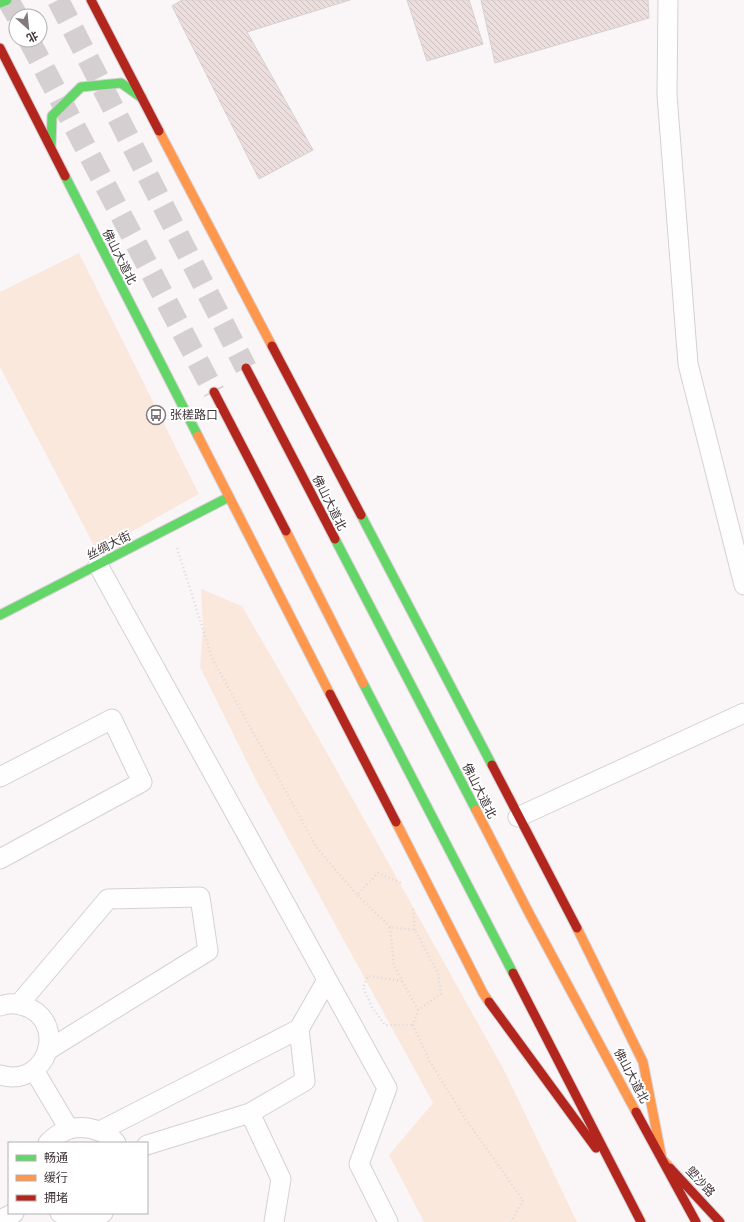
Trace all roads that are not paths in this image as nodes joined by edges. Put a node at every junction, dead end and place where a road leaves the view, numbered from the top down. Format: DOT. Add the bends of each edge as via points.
graph roads {
  1 [pos="7,0"];
  2 [pos="91,0"];
  3 [pos="668,0"];
  4 [pos="0,3"];
  5 [pos="0,48"];
  6 [pos="142,98"];
  7 [pos="51,149"];
  8 [pos="246,368"];
  9 [pos="214,392"];
  10 [pos="229,498"];
  11 [pos="98,565"];
  12 [pos="744,585"];
  13 [pos="0,615"];
  14 [pos="744,713"];
  15 [pos="0,777"];
  16 [pos="518,818"];
  17 [pos="0,859"];
  18 [pos="327,980"];
  19 [pos="18,1004"];
  20 [pos="0,1006"];
  21 [pos="299,1029"];
  22 [pos="48,1050"];
  23 [pos="34,1070"];
  24 [pos="0,1075"];
  25 [pos="250,1113"];
  26 [pos="69,1129"];
  27 [pos="100,1131"];
  28 [pos="49,1142"];
  29 [pos="115,1142"];
  30 [pos="148,1145"];
  31 [pos="662,1159"];
  32 [pos="622,1185"];
  33 [pos="12,1214"];
  34 [pos="62,1214"];
  35 [pos="101,1214"];
  36 [pos="0,1220"];
  37 [pos="274,1222"];
  38 [pos="388,1222"];
  39 [pos="630,1222"];
  40 [pos="641,1222"];
  41 [pos="696,1222"];
  42 [pos="720,1222"];
  1 -- 4 [label="main road"];
  2 -- 6 [label="main road"];
  3 -- 12 [label="street" via="667,95 688,364"];
  5 -- 7 [label="main road, 佛山大道北"];
  6 -- 7 [label="main road" via="121,83 81,87 52,116"];
  6 -- 16 [label="main road"];
  7 -- 10 [label="main road, 佛山大道北"];
  8 -- 31 [label="main road, 佛山大道北" via="529,913"];
  9 -- 32 [label="main road"];
  10 -- 11 [label="main road, 丝绸大街"];
  10 -- 32 [label="main road, 佛山大道北" via="483,993"];
  11 -- 13 [label="main road, 丝绸大街"];
  11 -- 18 [label="street"];
  14 -- 16 [label="street"];
  15 -- 17 [label="street" via="112,719 142,782"];
  16 -- 31 [label="main road" via="585,944 643,1062"];
  18 -- 21 [label="street"];
  18 -- 38 [label="street" via="387,1088 359,1164"];
  19 -- 20 [label="street"];
  19 -- 22 [label="street" via="40,1015 47,1026 50,1038"];
  19 -- 22 [label="street" via="108,899 200,897 208,952"];
  21 -- 25 [label="street" via="305,1081"];
  21 -- 27 [label="street"];
  22 -- 23 [label="street" via="43,1061"];
  23 -- 24 [label="street" via="12,1077"];
  23 -- 26 [label="street"];
  25 -- 30 [label="street"];
  25 -- 37 [label="street" via="281,1179"];
  26 -- 27 [label="street" via="85,1128"];
  26 -- 28 [label="street" via="56,1135"];
  27 -- 29 [label="street"];
  31 -- 41 [label="main road, 佛山大道北"];
  31 -- 42 [label="main road, 塱沙路"];
  32 -- 39 [label="main road"];
  32 -- 40 [label="main road"];
  33 -- 36 [label="street"];
  34 -- 35 [label="street" via="81,1219"];
}
